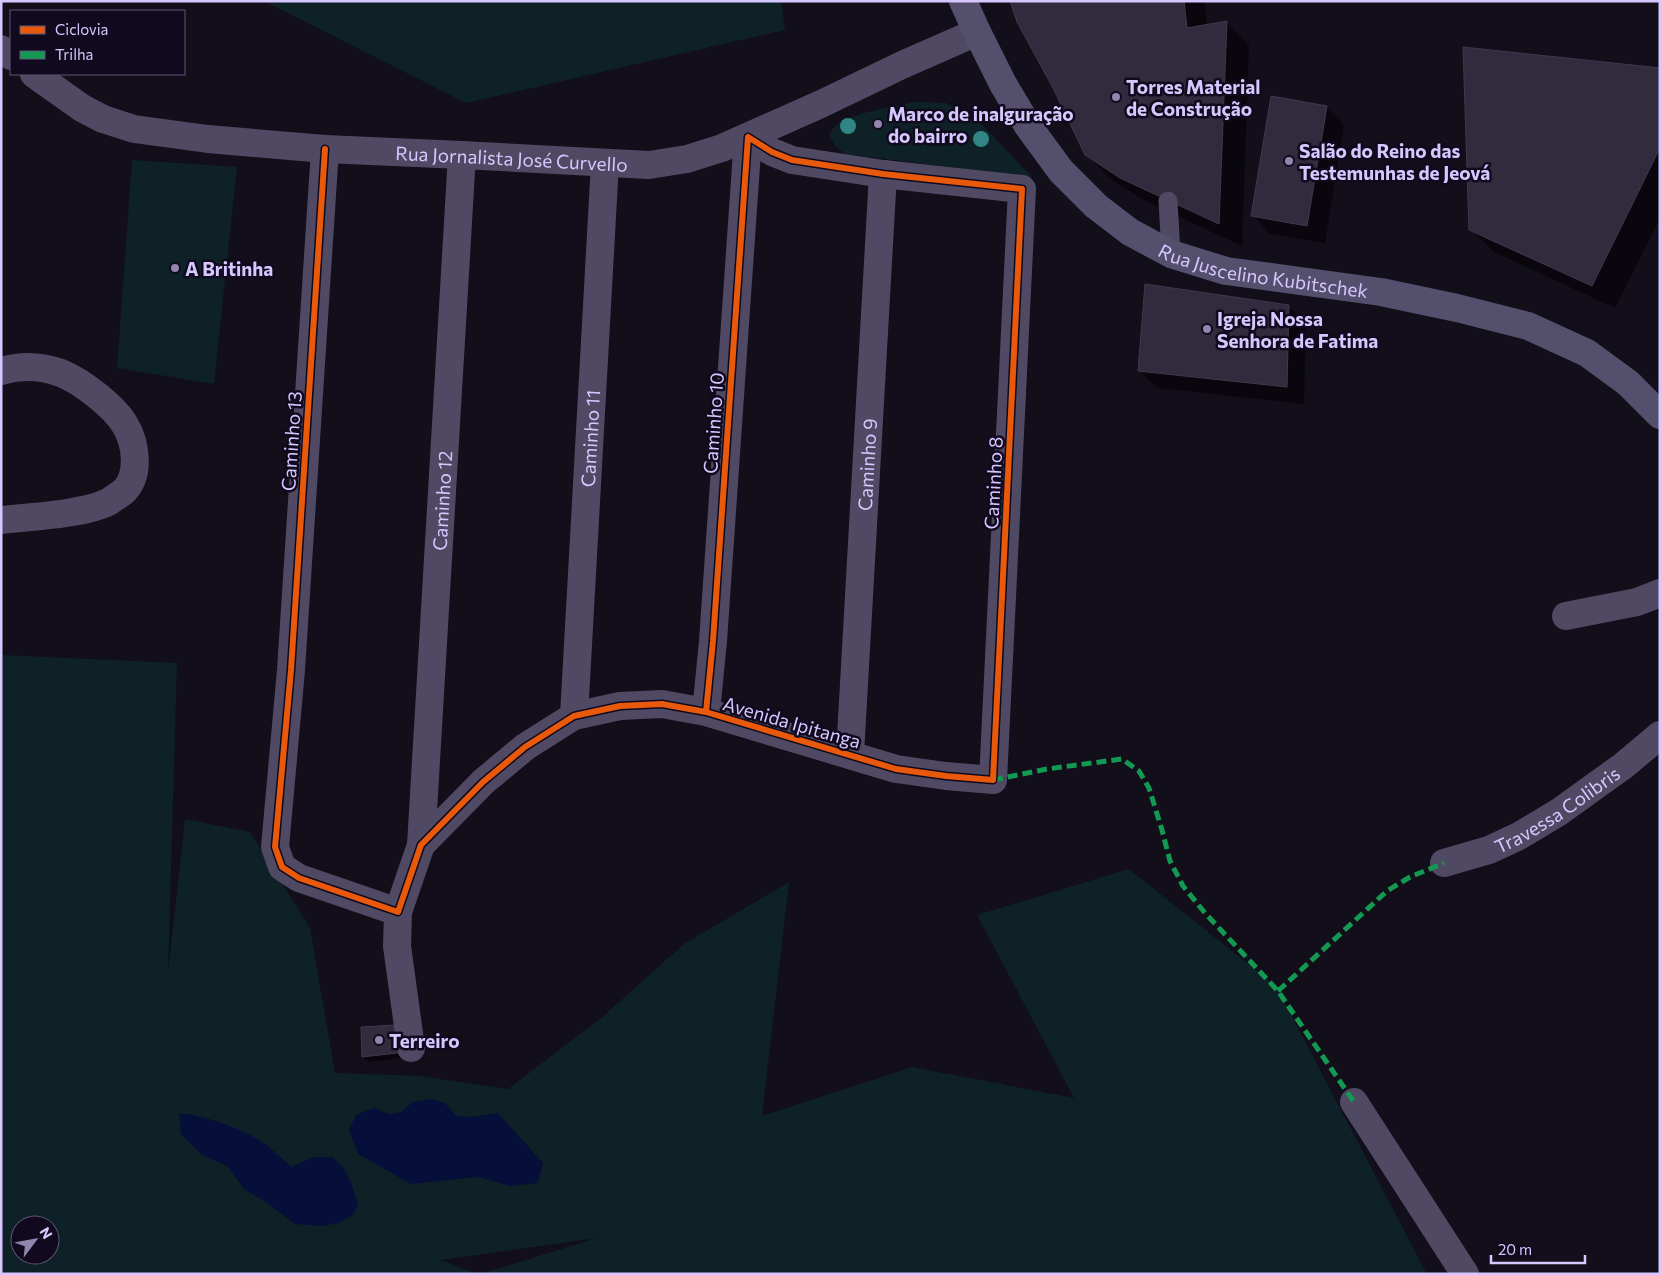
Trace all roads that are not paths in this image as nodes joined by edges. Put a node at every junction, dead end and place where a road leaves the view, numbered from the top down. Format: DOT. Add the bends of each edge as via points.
graph roads {
  1 [pos="963,1"];
  2 [pos="976,32"];
  3 [pos="35,75"];
  4 [pos="748,136"];
  5 [pos="325,149"];
  6 [pos="462,155"];
  7 [pos="605,162"];
  8 [pos="883,174"];
  9 [pos="1168,201"];
  10 [pos="1171,254"];
  11 [pos="1,371"];
  12 [pos="1660,414"];
  13 [pos="1,520"];
  14 [pos="1660,593"];
  15 [pos="1566,616"];
  16 [pos="706,712"];
  17 [pos="574,716"];
  18 [pos="1660,735"];
  19 [pos="850,754"];
  20 [pos="993,780"];
  21 [pos="421,846"];
  22 [pos="1444,863"];
  23 [pos="398,912"];
  24 [pos="412,1048"];
  25 [pos="1354,1102"];
  26 [pos="1465,1274"];
  1 -- 2 [label="main road, Rua Juscelino Kubitschek"];
  2 -- 4 [label="street, Rua Jornalista José Curvello"];
  2 -- 10 [label="main road, Rua Juscelino Kubitschek" via="1028,126 1061,171 1096,206 1130,232"];
  3 -- 5 [label="street, Rua Jornalista José Curvello" via="82,108 134,129"];
  4 -- 7 [label="street, Rua Jornalista José Curvello" via="722,148 677,160 649,165"];
  4 -- 8 [label="street" via="772,152 792,160"];
  4 -- 16 [label="street, Caminho 10" via="714,641"];
  5 -- 6 [label="street, Rua Jornalista José Curvello"];
  5 -- 23 [label="street, Caminho 13" via="291,670 275,847 282,867 299,878"];
  6 -- 7 [label="street, Rua Jornalista José Curvello"];
  6 -- 21 [label="street, Caminho 12"];
  7 -- 17 [label="street, Caminho 11"];
  8 -- 19 [label="street, Caminho 9"];
  8 -- 20 [label="street, Caminho 8" via="1022,189"];
  9 -- 10 [label="lane"];
  10 -- 12 [label="main road, Rua Juscelino Kubitschek" via="1226,271 1381,292 1528,326 1587,354 1628,383"];
  11 -- 13 [label="street" via="35,367 61,373 82,384 125,424 134,446 135,470 126,489 90,508"];
  14 -- 15 [label="street" via="1637,602"];
  16 -- 17 [label="street, Avenida Ipitanga" via="662,704 620,706"];
  16 -- 19 [label="street, Avenida Ipitanga"];
  17 -- 21 [label="street, Avenida Ipitanga" via="525,747 483,782"];
  18 -- 22 [label="street, Travessa Colibris" via="1615,772 1519,836 1489,850"];
  19 -- 20 [label="street, Avenida Ipitanga" via="896,769"];
  21 -- 23 [label="street, Avenida Ipitanga"];
  23 -- 24 [label="street, Avenida Ipitanga" via="397,946"];
  25 -- 26 [label="street"];
}
